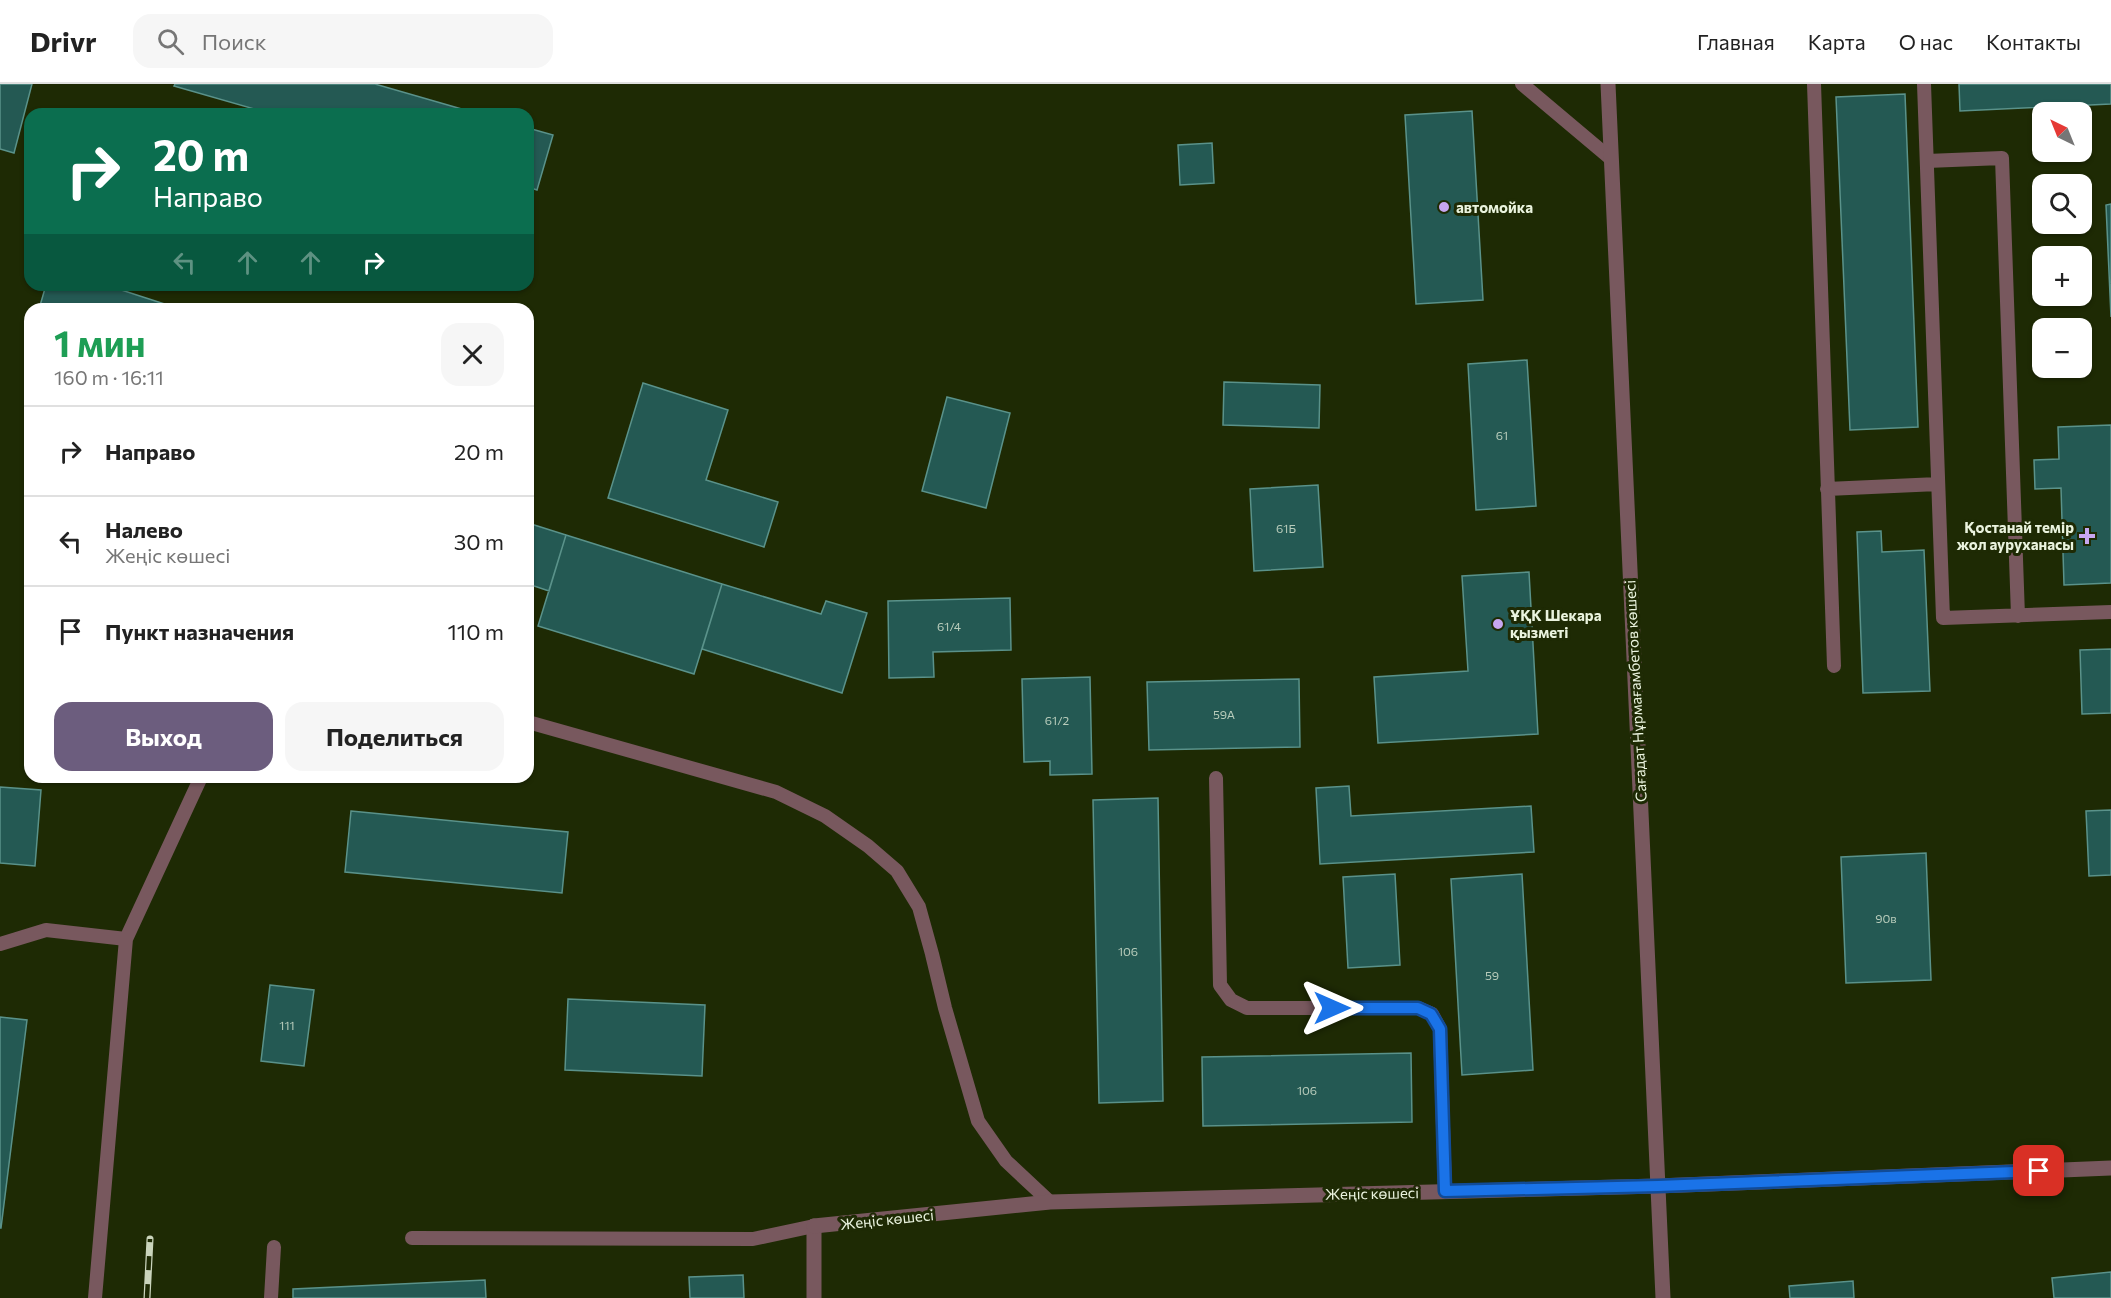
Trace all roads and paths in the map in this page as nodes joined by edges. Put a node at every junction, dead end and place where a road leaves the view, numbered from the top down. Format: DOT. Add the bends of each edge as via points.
graph roads {
  1 [pos="1522,84"];
  2 [pos="1608,84"];
  3 [pos="1814,84"];
  4 [pos="1924,84"];
  5 [pos="1610,158"];
  6 [pos="1927,161"];
  7 [pos="1938,484"];
  8 [pos="1827,489"];
  9 [pos="2111,612"];
  10 [pos="2018,615"];
  11 [pos="1834,666"];
  12 [pos="534,724"];
  13 [pos="1216,778"];
  14 [pos="198,783"];
  15 [pos="126,939"];
  16 [pos="0,944"];
  17 [pos="2111,1168"];
  18 [pos="1658,1186"];
  19 [pos="1445,1191"];
  20 [pos="1050,1202"];
  21 [pos="814,1226"];
  22 [pos="412,1238"];
  23 [pos="274,1247"];
  24 [pos="95,1298"];
  25 [pos="271,1298"];
  26 [pos="814,1298"];
  27 [pos="1663,1298"];
  1 -- 5 [label="lane"];
  2 -- 5 [label="street, Сағадат Нұрмағамбетов көшесі"];
  3 -- 8 [label="lane"];
  4 -- 6 [label="lane"];
  5 -- 18 [label="street, Сағадат Нұрмағамбетов көшесі"];
  6 -- 7 [label="lane"];
  6 -- 10 [label="lane" via="2002,158"];
  7 -- 8 [label="lane"];
  7 -- 10 [label="lane" via="1943,618"];
  8 -- 11 [label="lane"];
  9 -- 10 [label="lane"];
  12 -- 20 [label="lane" via="776,792 825,816 897,871 919,907 978,1121 1006,1161"];
  13 -- 19 [label="lane" via="1220,985 1231,1000 1247,1008 1418,1008 1431,1014 1440,1029"];
  14 -- 15 [label="lane"];
  15 -- 16 [label="lane" via="46,930"];
  15 -- 24 [label="lane"];
  17 -- 18 [label="street, Жеңіс көшесі"];
  18 -- 19 [label="street, Жеңіс көшесі"];
  18 -- 27 [label="street, Сағадат Нұрмағамбетов көшесі"];
  19 -- 20 [label="street, Жеңіс көшесі"];
  20 -- 21 [label="street, Жеңіс көшесі"];
  21 -- 22 [label="lane" via="753,1239"];
  21 -- 26 [label="street"];
  23 -- 25 [label="lane"];
}
